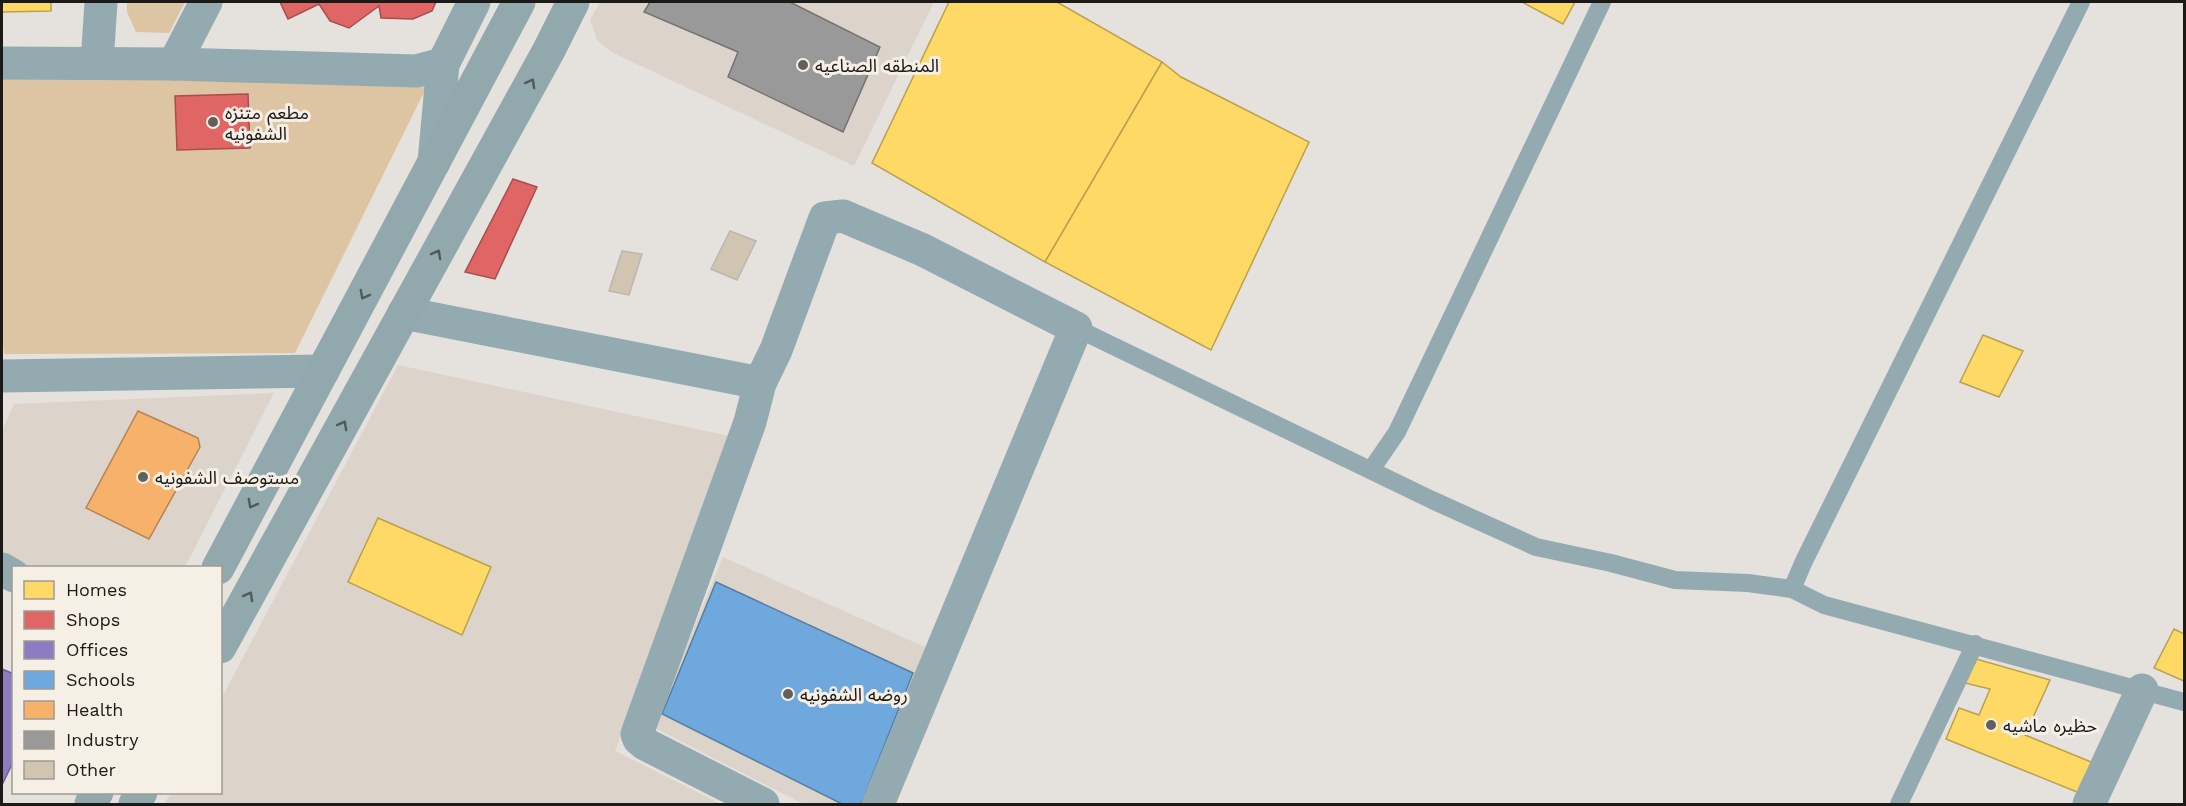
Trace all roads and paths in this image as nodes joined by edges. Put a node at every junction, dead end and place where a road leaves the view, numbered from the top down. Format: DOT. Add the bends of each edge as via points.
graph roads {
  1 [pos="101,2"];
  2 [pos="206,2"];
  3 [pos="474,2"];
  4 [pos="519,2"];
  5 [pos="573,2"];
  6 [pos="1602,2"];
  7 [pos="2081,2"];
  8 [pos="2,63"];
  9 [pos="97,63"];
  10 [pos="174,64"];
  11 [pos="443,64"];
  12 [pos="434,162"];
  13 [pos="405,313"];
  14 [pos="1076,328"];
  15 [pos="323,371"];
  16 [pos="2,376"];
  17 [pos="760,383"];
  18 [pos="1371,470"];
  19 [pos="219,566"];
  20 [pos="1792,589"];
  21 [pos="222,643"];
  22 [pos="1975,644"];
  23 [pos="2142,690"];
  24 [pos="2184,702"];
  25 [pos="763,804"];
  26 [pos="878,804"];
  27 [pos="1899,804"];
  28 [pos="2089,804"];
  1 -- 9 [label="street"];
  2 -- 10 [label="street"];
  3 -- 11 [label="street"];
  4 -- 12 [label="main road"];
  13 -- 5 [label="main road, one-way"];
  6 -- 18 [label="lane" via="1397,432"];
  7 -- 20 [label="lane"];
  8 -- 9 [label="street"];
  9 -- 10 [label="street"];
  10 -- 11 [label="street" via="417,71"];
  11 -- 12 [label="street"];
  12 -- 15 [label="main road, one-way"];
  13 -- 17 [label="street"];
  21 -- 13 [label="main road, one-way"];
  14 -- 17 [label="street" via="924,250 843,216 825,218"];
  14 -- 18 [label="lane"];
  14 -- 26 [label="street"];
  15 -- 16 [label="street"];
  15 -- 19 [label="main road, one-way"];
  17 -- 25 [label="street" via="750,422 637,734 645,744"];
  18 -- 20 [label="lane" via="1536,547 1675,580"];
  20 -- 22 [label="lane" via="1824,605"];
  22 -- 23 [label="lane"];
  22 -- 27 [label="lane"];
  23 -- 24 [label="lane"];
  23 -- 28 [label="street"];
}
